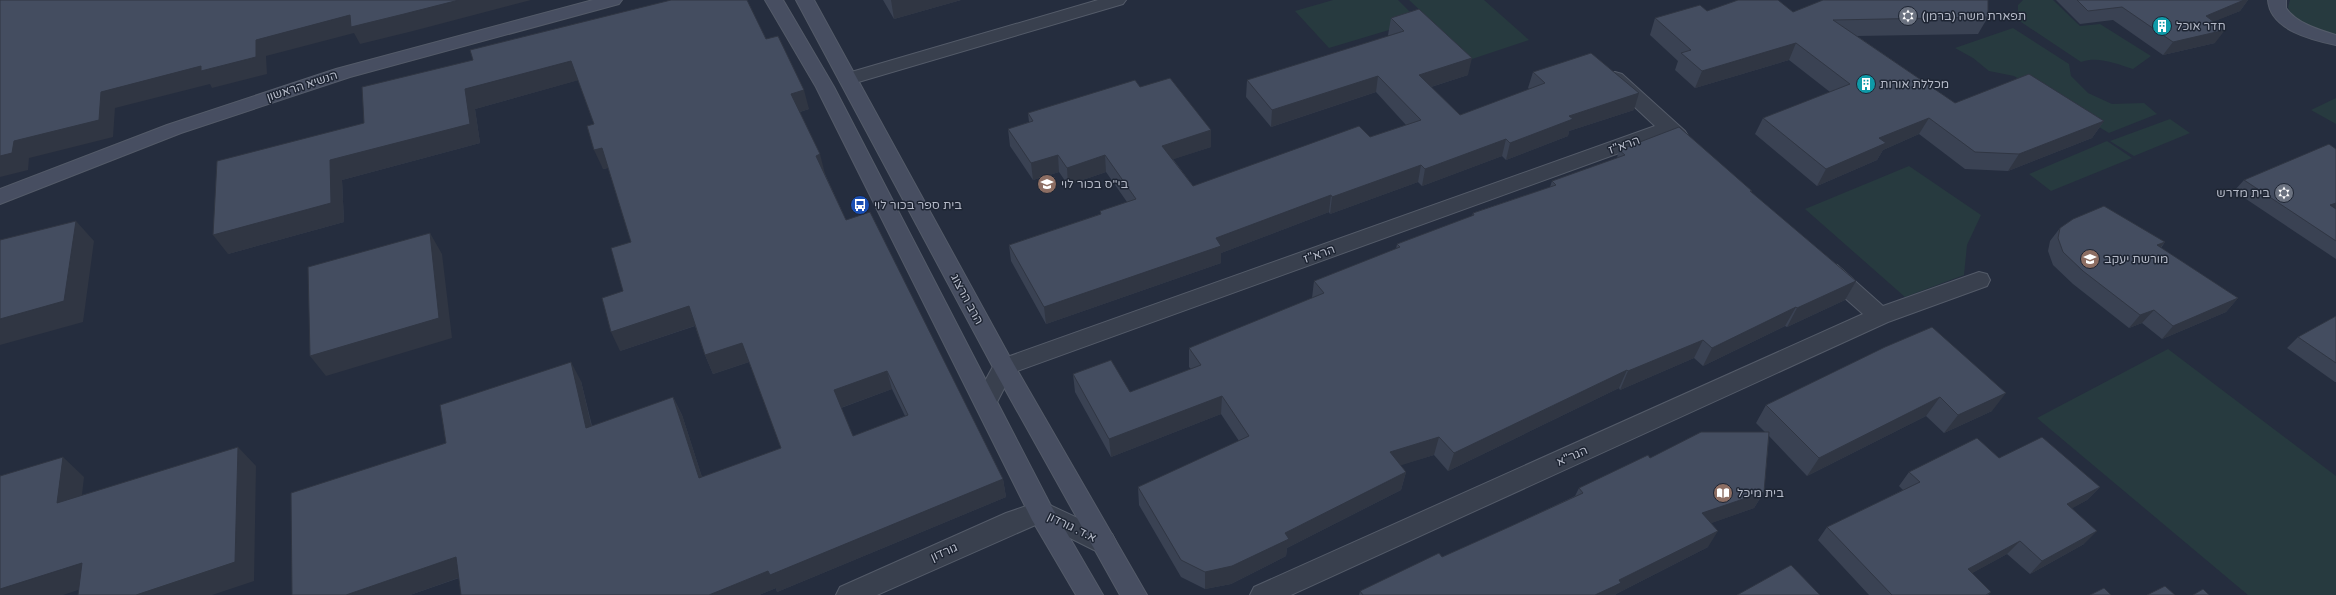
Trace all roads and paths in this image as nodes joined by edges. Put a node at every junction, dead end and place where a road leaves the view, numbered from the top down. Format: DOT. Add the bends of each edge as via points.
graph roads {
  1 [pos="613,0"];
  2 [pos="774,0"];
  3 [pos="805,0"];
  4 [pos="1117,0"];
  5 [pos="2265,0"];
  6 [pos="2279,7"];
  7 [pos="2331,40"];
  8 [pos="1607,70"];
  9 [pos="848,79"];
  10 [pos="1669,128"];
  11 [pos="1692,149"];
  12 [pos="0,197"];
  13 [pos="1816,259"];
  14 [pos="1979,280"];
  15 [pos="1880,316"];
  16 [pos="1004,367"];
  17 [pos="986,400"];
  18 [pos="1041,512"];
  19 [pos="1103,542"];
  20 [pos="849,595"];
  21 [pos="1090,595"];
  22 [pos="1134,595"];
  23 [pos="1263,595"];
  1 -- 12 [label="street, הנשיא הראשון" via="343,73 167,132"];
  2 -- 17 [label="street" via="828,94"];
  3 -- 9 [label="street, הרב הרצוג"];
  4 -- 9 [label="street"];
  5 -- 6 [label="street"];
  6 -- 7 [label="street" via="2298,26"];
  8 -- 10 [label="street"];
  9 -- 16 [label="street, הרב הרצוג"];
  10 -- 11 [label="street"];
  10 -- 16 [label="street, הרא\"ז"];
  13 -- 15 [label="street"];
  14 -- 15 [label="street, הגר\"א"];
  15 -- 23 [label="street, הגר\"א"];
  16 -- 17 [label="street"];
  16 -- 19 [label="street, הרב הרצוג"];
  17 -- 18 [label="street"];
  18 -- 19 [label="street, א.ד. גורדון"];
  18 -- 20 [label="street, גורדון" via="1014,521"];
  18 -- 21 [label="street"];
  19 -- 22 [label="street, הרב הרצוג"];
}
